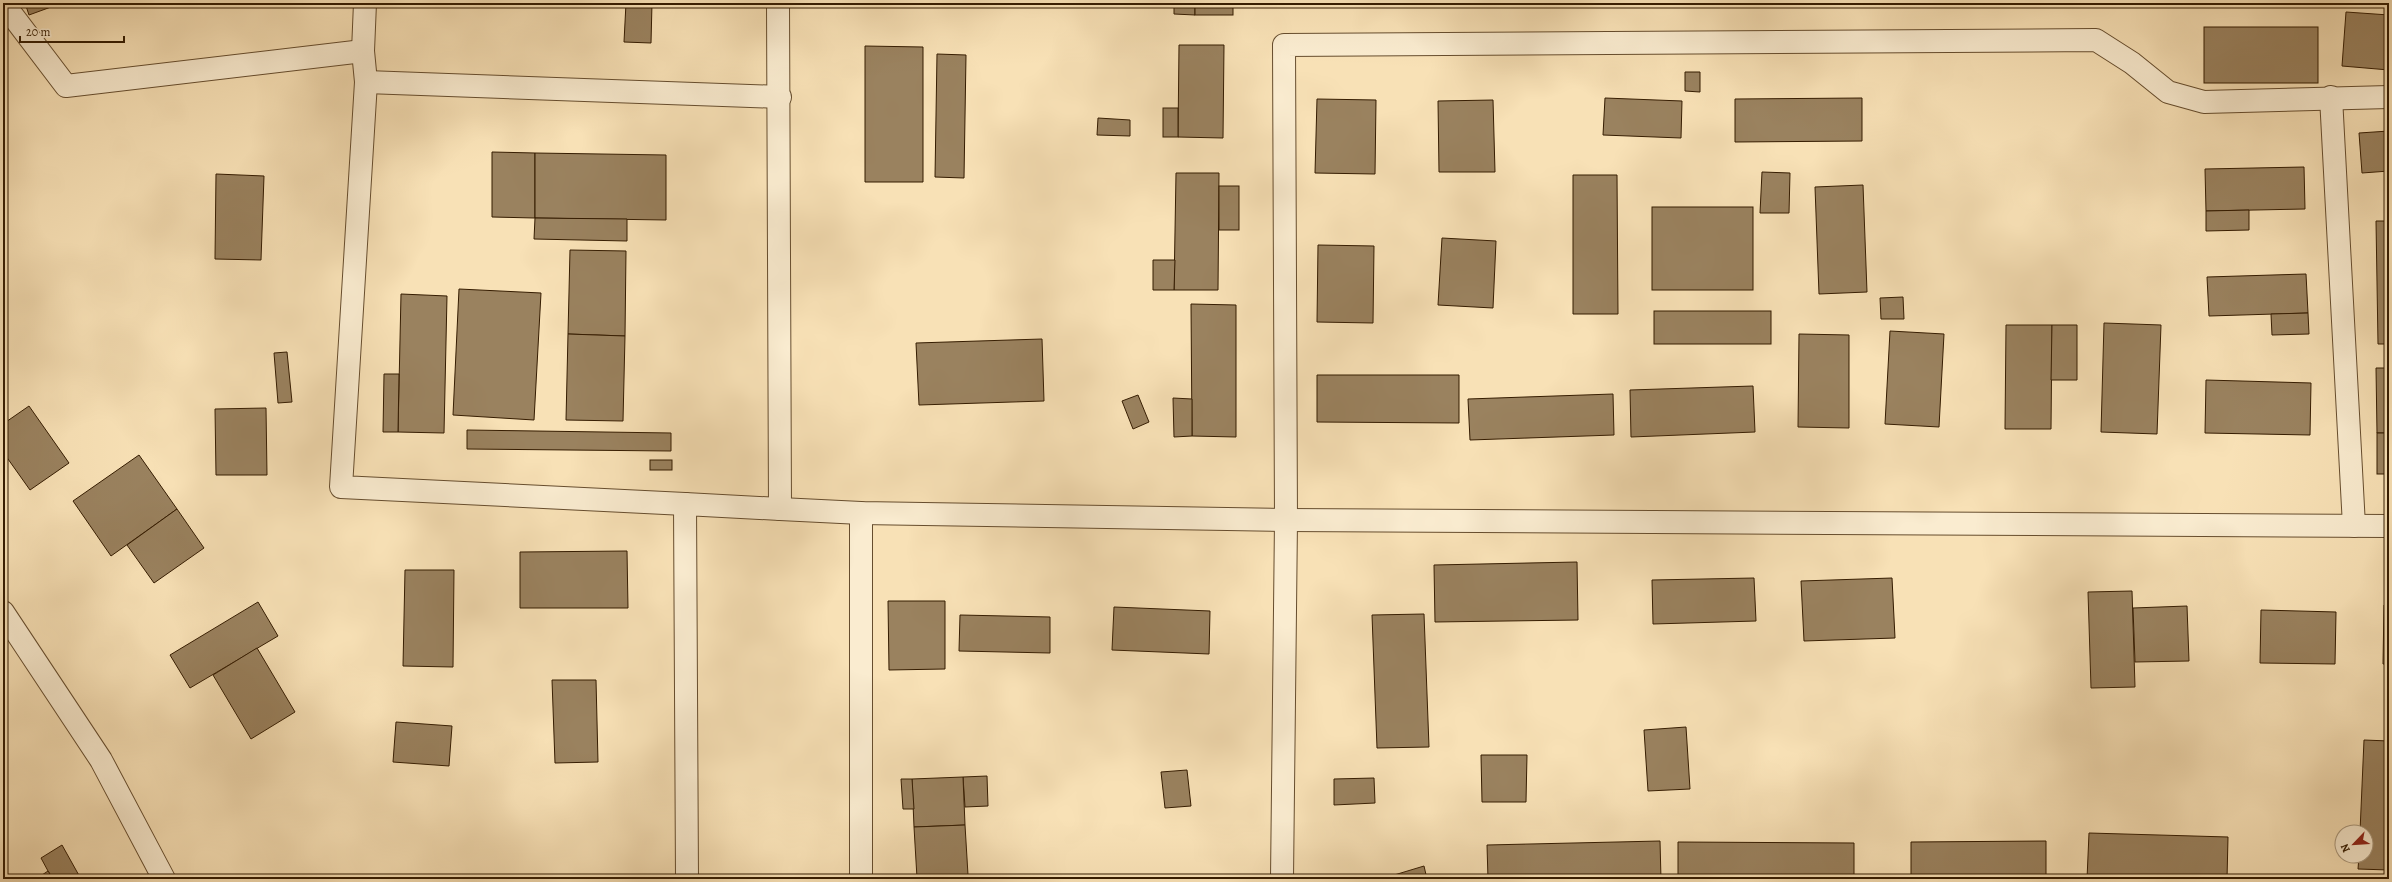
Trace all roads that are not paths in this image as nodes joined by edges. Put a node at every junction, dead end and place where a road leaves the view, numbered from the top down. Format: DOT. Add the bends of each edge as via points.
graph roads {
  1 [pos="3,3"];
  2 [pos="365,3"];
  3 [pos="778,3"];
  4 [pos="363,51"];
  5 [pos="366,82"];
  6 [pos="2389,96"];
  7 [pos="780,97"];
  8 [pos="2331,97"];
  9 [pos="685,504"];
  10 [pos="780,509"];
  11 [pos="861,513"];
  12 [pos="1286,520"];
  13 [pos="2354,526"];
  14 [pos="2389,526"];
  15 [pos="3,612"];
  16 [pos="164,879"];
  17 [pos="686,879"];
  18 [pos="861,879"];
  19 [pos="1282,879"];
  1 -- 4 [label="street" via="66,86"];
  2 -- 4 [label="street"];
  3 -- 7 [label="street"];
  4 -- 5 [label="street"];
  5 -- 7 [label="street"];
  5 -- 9 [label="street" via="341,487"];
  6 -- 8 [label="street"];
  7 -- 10 [label="street"];
  8 -- 12 [label="street" via="2204,102 2168,92 2132,62 2096,40 1284,45"];
  8 -- 13 [label="street"];
  9 -- 10 [label="street"];
  9 -- 17 [label="street"];
  10 -- 11 [label="street"];
  11 -- 12 [label="street"];
  11 -- 18 [label="street"];
  12 -- 13 [label="street"];
  12 -- 19 [label="street"];
  13 -- 14 [label="street"];
  15 -- 16 [label="street" via="101,760"];
}
